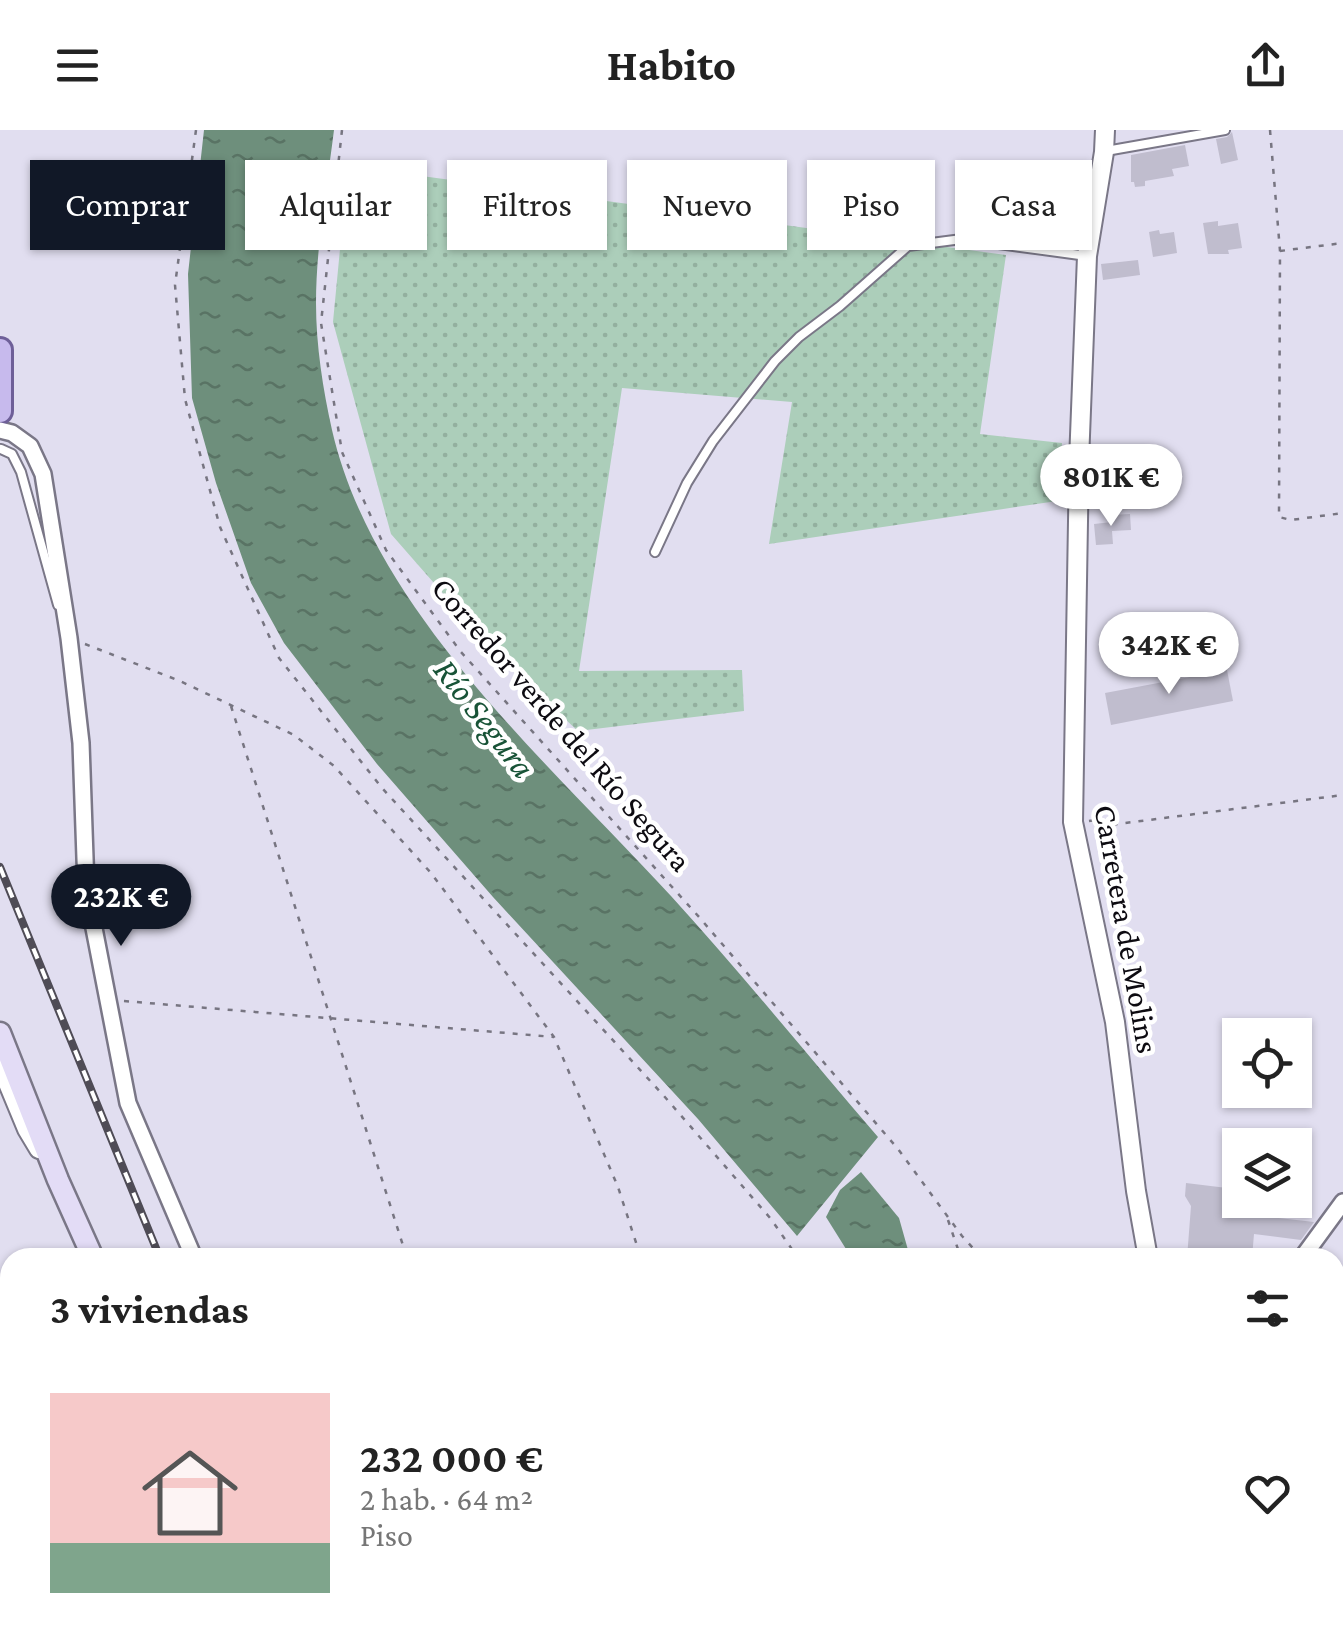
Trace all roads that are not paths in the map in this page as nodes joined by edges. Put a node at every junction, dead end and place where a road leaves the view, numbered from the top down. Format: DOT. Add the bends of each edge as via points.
graph roads {
  1 [pos="1104,130"];
  2 [pos="1225,130"];
  3 [pos="1104,152"];
  4 [pos="1087,256"];
  5 [pos="0,350"];
  6 [pos="0,410"];
  7 [pos="0,430"];
  8 [pos="1,449"];
  9 [pos="655,552"];
  10 [pos="69,638"];
  11 [pos="0,1033"];
  12 [pos="0,1064"];
  13 [pos="58,1180"];
  14 [pos="1343,1202"];
  15 [pos="89,1248"];
  16 [pos="190,1248"];
  17 [pos="1146,1248"];
  18 [pos="1309,1248"];
  1 -- 3 [label="street, Carretera de Molins"];
  2 -- 3 [label="lane"];
  3 -- 4 [label="street, Carretera de Molins"];
  4 -- 9 [label="lane" via="962,239 908,246 775,361 713,441"];
  4 -- 17 [label="street, Carretera de Molins" via="1073,822 1115,1022"];
  5 -- 6 [label="main road"];
  7 -- 10 [label="street" via="22,438 38,457"];
  8 -- 10 [label="lane" via="22,472"];
  10 -- 16 [label="street" via="86,887 128,1103"];
  11 -- 13 [label="main road"];
  12 -- 13 [label="street" via="27,1130"];
  13 -- 15 [label="main road"];
  14 -- 18 [label="street"];
}
